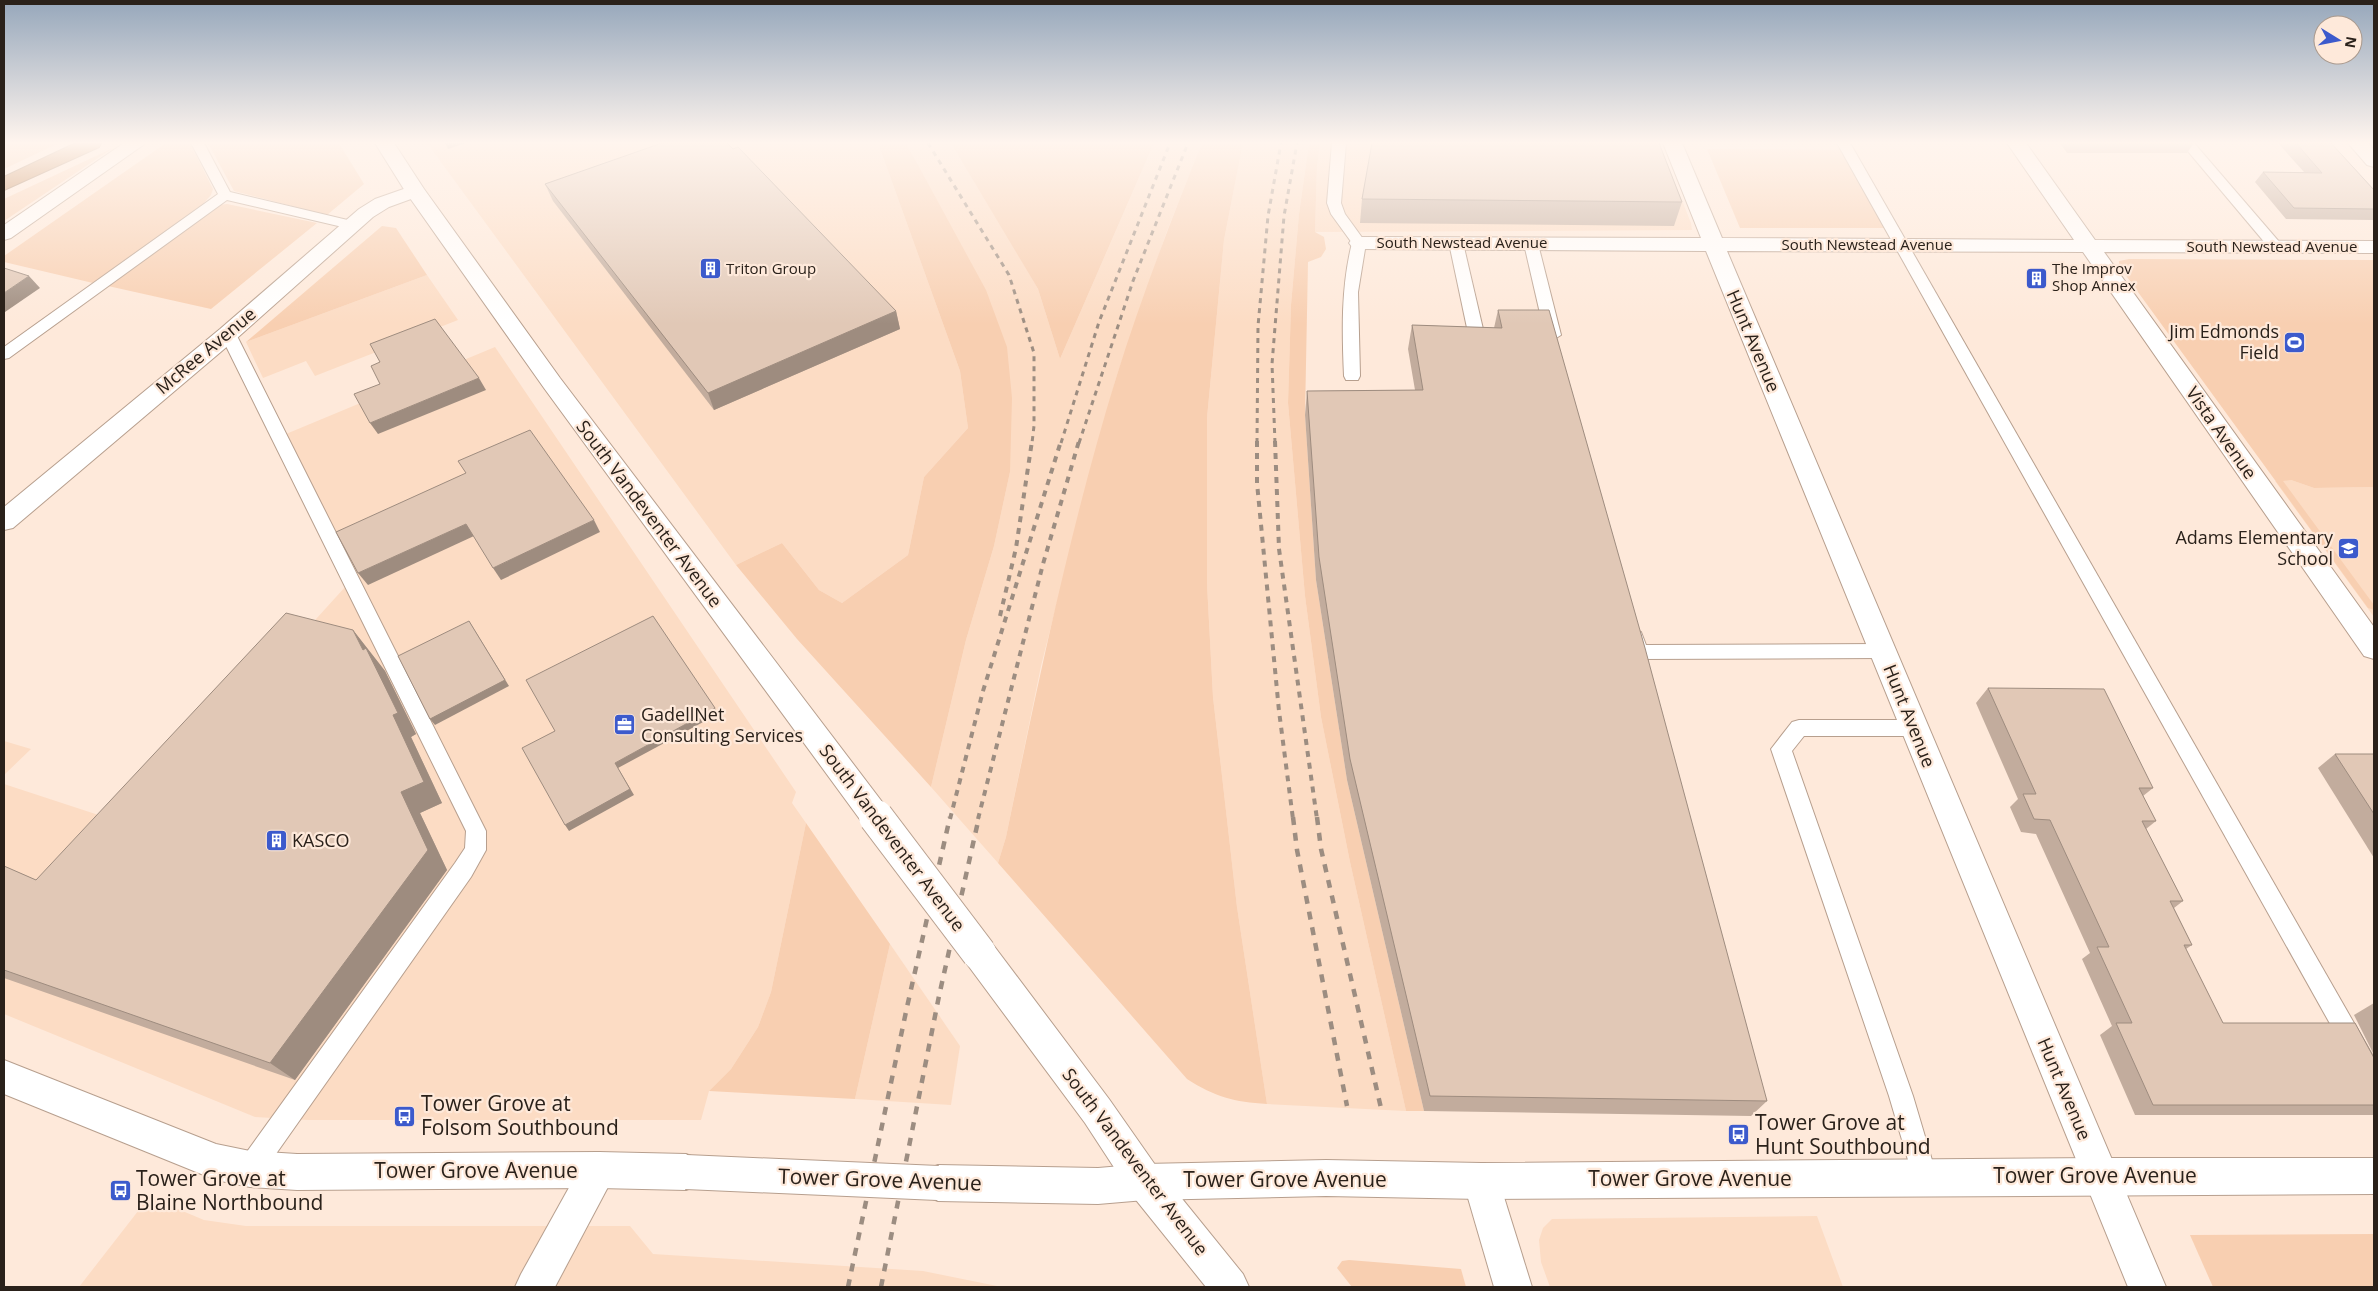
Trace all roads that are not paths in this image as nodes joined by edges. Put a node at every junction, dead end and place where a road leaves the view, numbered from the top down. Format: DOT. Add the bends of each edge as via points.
graph roads {
  1 [pos="49,203"];
  2 [pos="214,203"];
  3 [pos="260,203"];
  4 [pos="384,203"];
  5 [pos="423,203"];
  6 [pos="1334,203"];
  7 [pos="1696,203"];
  8 [pos="1876,203"];
  9 [pos="2058,203"];
  10 [pos="2239,203"];
  11 [pos="351,225"];
  12 [pos="4,234"];
  13 [pos="1359,243"];
  14 [pos="1456,244"];
  15 [pos="1531,244"];
  16 [pos="1713,244"];
  17 [pos="1900,246"];
  18 [pos="2088,246"];
  19 [pos="2276,247"];
  20 [pos="2374,247"];
  21 [pos="228,334"];
  22 [pos="1478,342"];
  23 [pos="4,354"];
  24 [pos="1558,354"];
  25 [pos="1352,376"];
  26 [pos="4,521"];
  27 [pos="1631,625"];
  28 [pos="2374,648"];
  29 [pos="1882,651"];
  30 [pos="1913,728"];
  31 [pos="4,1076"];
  32 [pos="2374,1080"];
  33 [pos="250,1169"];
  34 [pos="599,1170"];
  35 [pos="2101,1176"];
  36 [pos="2374,1176"];
  37 [pos="1926,1177"];
  38 [pos="1481,1180"];
  39 [pos="1145,1182"];
  40 [pos="534,1287"];
  41 [pos="1230,1287"];
  42 [pos="1513,1287"];
  43 [pos="2147,1287"];
  1 -- 12 [label="street"];
  2 -- 23 [label="lane"];
  3 -- 11 [label="lane"];
  4 -- 11 [label="street, McRee Avenue"];
  5 -- 39 [label="street, South Vandeventer Avenue, bridge" via="552,383 1097,1111"];
  6 -- 13 [label="lane"];
  7 -- 16 [label="street, Hunt Avenue"];
  8 -- 17 [label="lane"];
  9 -- 18 [label="street, Vista Avenue"];
  10 -- 19 [label="lane"];
  11 -- 21 [label="street, McRee Avenue"];
  13 -- 14 [label="street, South Newstead Avenue"];
  13 -- 25 [label="lane" via="1353,264"];
  14 -- 15 [label="street, South Newstead Avenue"];
  14 -- 22 [label="lane"];
  15 -- 16 [label="street, South Newstead Avenue"];
  15 -- 24 [label="lane"];
  16 -- 17 [label="street, South Newstead Avenue"];
  16 -- 29 [label="street, Hunt Avenue"];
  17 -- 18 [label="street, South Newstead Avenue"];
  17 -- 32 [label="lane"];
  18 -- 19 [label="street, South Newstead Avenue"];
  18 -- 28 [label="street, Vista Avenue"];
  19 -- 20 [label="street, South Newstead Avenue"];
  21 -- 26 [label="street, McRee Avenue"];
  21 -- 33 [label="lane" via="476,831 475,850 463,870"];
  27 -- 29 [label="lane" via="1639,652"];
  29 -- 30 [label="street, Hunt Avenue"];
  30 -- 35 [label="street, Hunt Avenue"];
  30 -- 37 [label="lane" via="1798,728 1781,749"];
  31 -- 33 [label="street, Tower Grove Avenue" via="216,1162"];
  33 -- 34 [label="street, Tower Grove Avenue" via="297,1172"];
  34 -- 39 [label="street, Tower Grove Avenue, bridge" via="938,1183 1098,1186"];
  34 -- 40 [label="street"];
  35 -- 36 [label="street, Tower Grove Avenue"];
  35 -- 37 [label="street, Tower Grove Avenue"];
  35 -- 43 [label="street, Hunt Avenue"];
  37 -- 38 [label="street, Tower Grove Avenue"];
  38 -- 39 [label="street, Tower Grove Avenue" via="1317,1178"];
  38 -- 42 [label="street"];
  39 -- 41 [label="street, South Vandeventer Avenue"];
}
